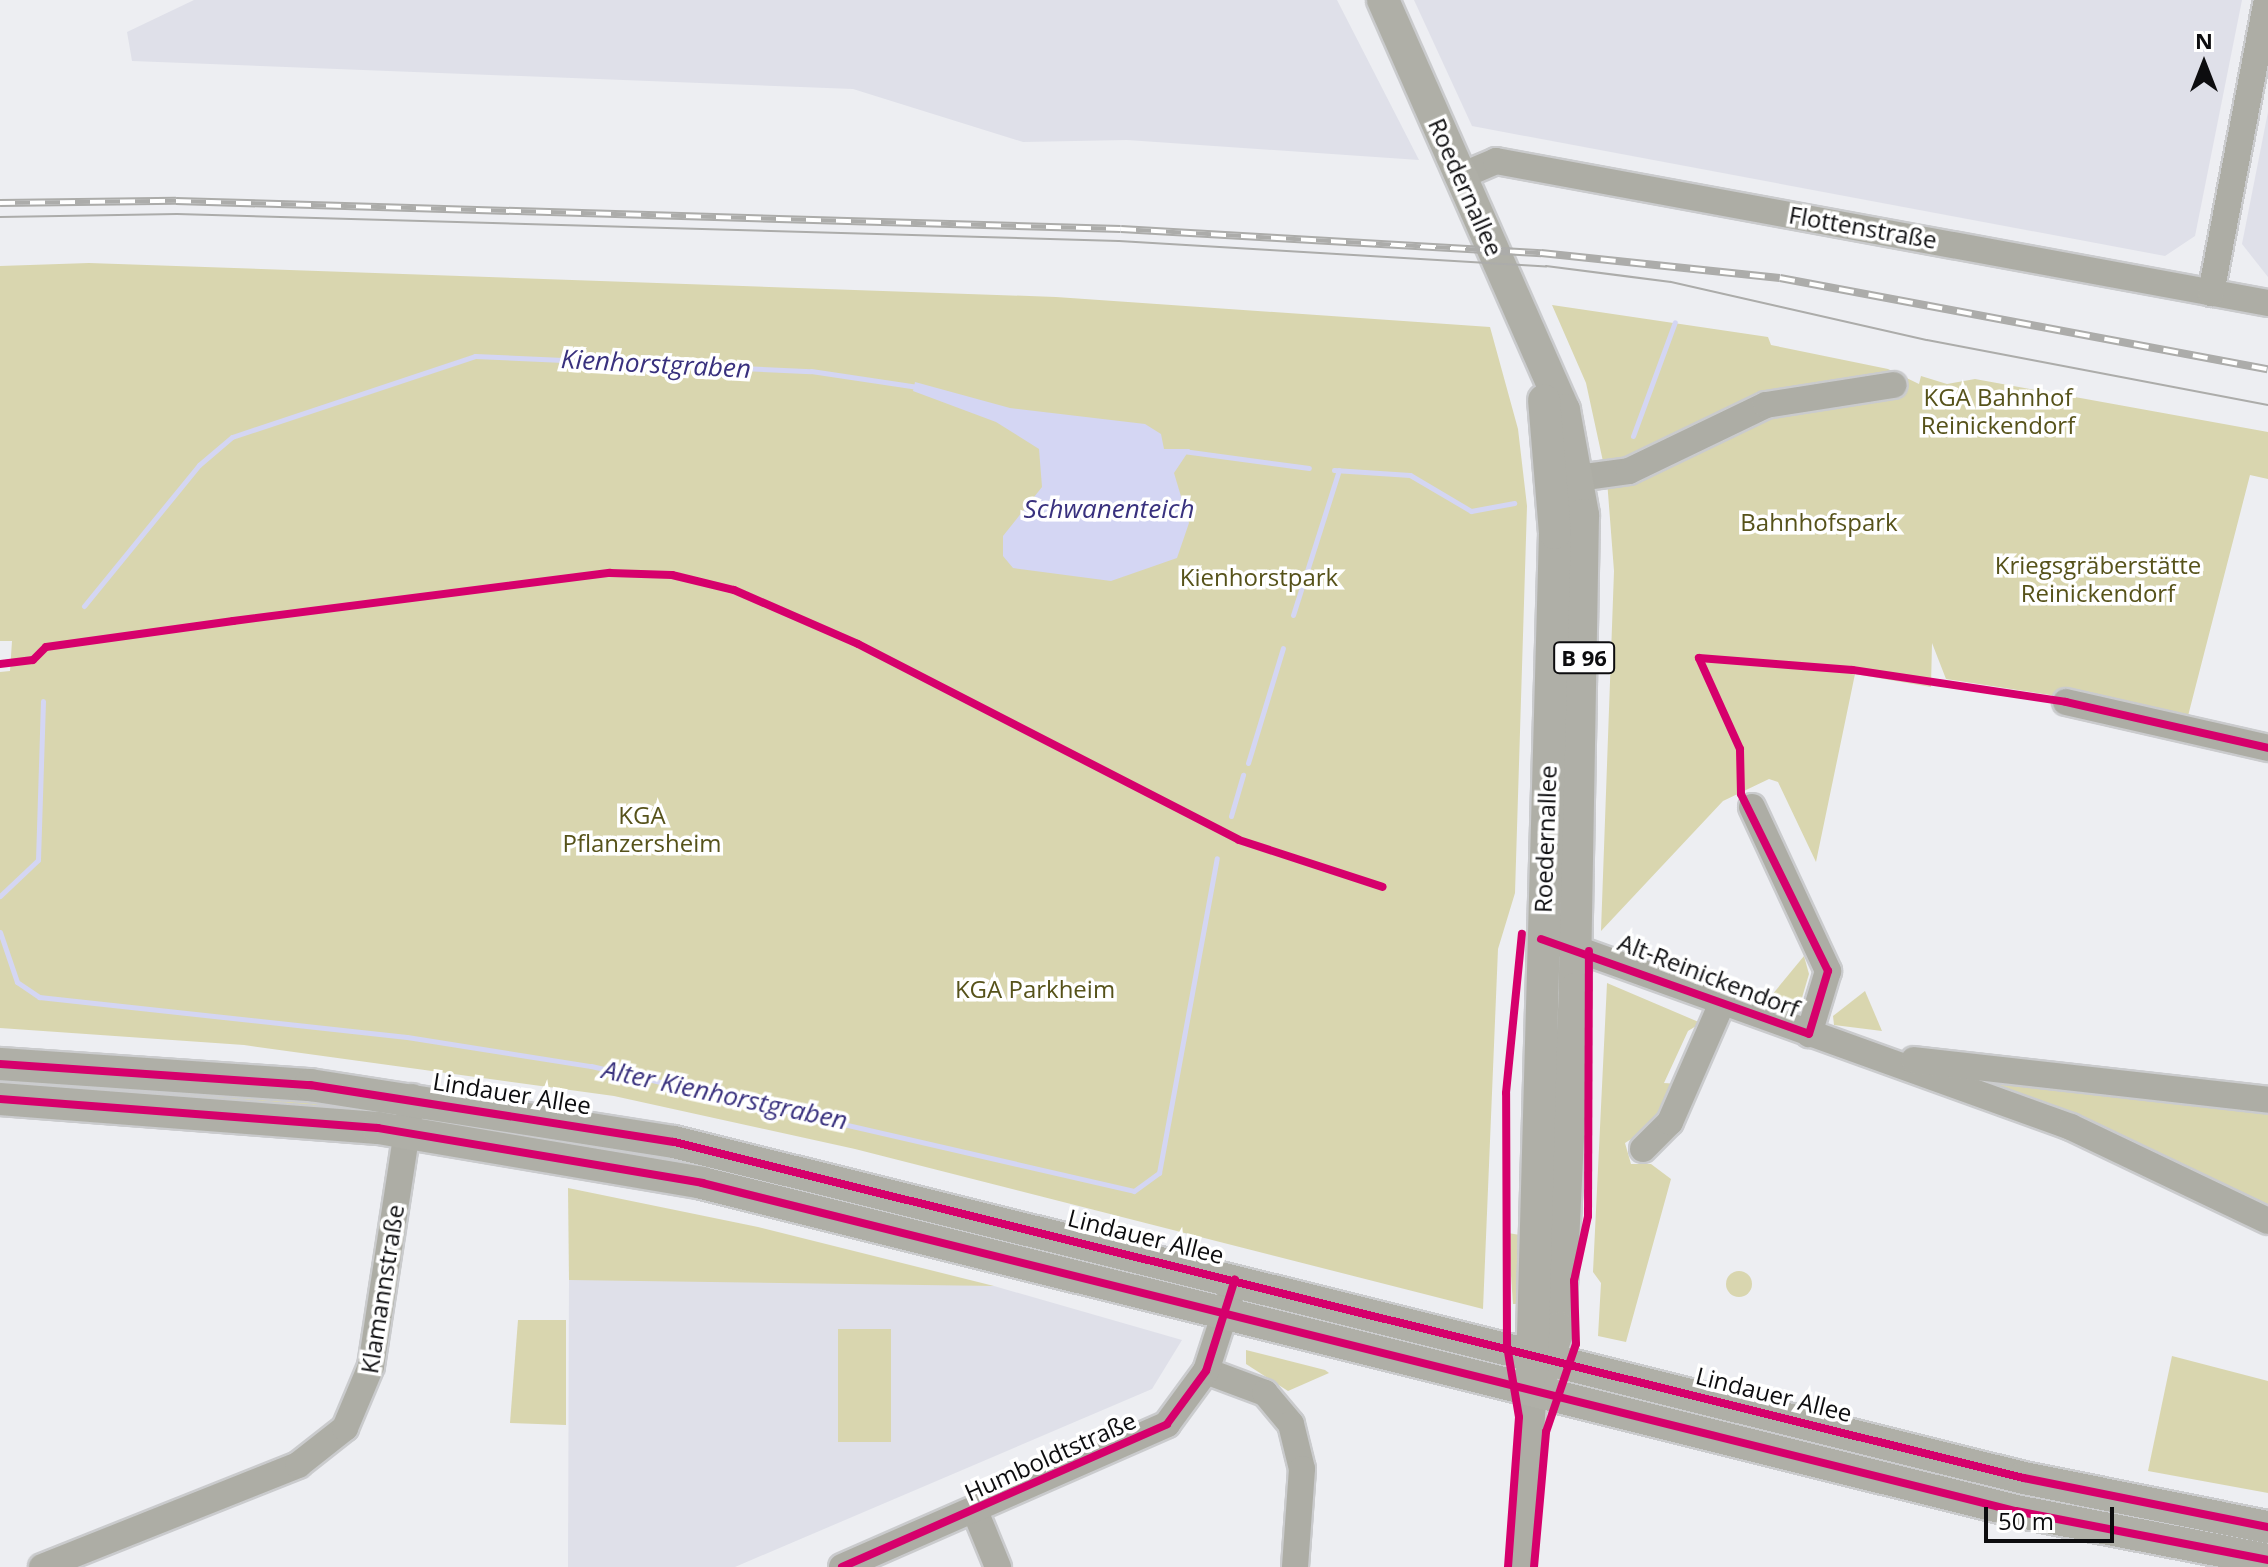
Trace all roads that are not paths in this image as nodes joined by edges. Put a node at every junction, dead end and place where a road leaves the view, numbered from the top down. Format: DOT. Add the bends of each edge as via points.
graph roads {
  1 [pos="1383,0"];
  2 [pos="2267,0"];
  3 [pos="1461,176"];
  4 [pos="2211,293"];
  5 [pos="2268,303"];
  6 [pos="1545,376"];
  7 [pos="1893,385"];
  8 [pos="1578,478"];
  9 [pos="2066,702"];
  10 [pos="2268,748"];
  11 [pos="1752,807"];
  12 [pos="1541,939"];
  13 [pos="1575,946"];
  14 [pos="1722,1003"];
  15 [pos="1809,1034"];
  16 [pos="1874,1056"];
  17 [pos="0,1064"];
  18 [pos="412,1097"];
  19 [pos="0,1099"];
  20 [pos="2268,1100"];
  21 [pos="407,1131"];
  22 [pos="1643,1149"];
  23 [pos="2268,1221"];
  24 [pos="1235,1279"];
  25 [pos="1226,1312"];
  26 [pos="1540,1354"];
  27 [pos="1206,1371"];
  28 [pos="1534,1388"];
  29 [pos="975,1511"];
  30 [pos="2268,1527"];
  31 [pos="2266,1555"];
  32 [pos="42,1567"];
  33 [pos="842,1567"];
  34 [pos="998,1567"];
  35 [pos="1295,1567"];
  36 [pos="1522,1567"];
  1 -- 3 [label="main road, Roedernallee / B 96"];
  2 -- 4 [label="street"];
  3 -- 4 [label="street, Flottenstraße" via="1496,161"];
  3 -- 6 [label="main road, Roedernallee / B 96"];
  4 -- 5 [label="street, Flottenstraße"];
  6 -- 8 [label="main road, Roedernallee / B 96" via="1564,410"];
  6 -- 12 [label="main road, Roedernallee / B 96" via="1555,533"];
  7 -- 8 [label="street" via="1766,405 1629,471"];
  8 -- 13 [label="main road, Roedernallee / B 96" via="1587,578"];
  9 -- 10 [label="street"];
  11 -- 15 [label="street, Alt-Reinickendorf" via="1828,971"];
  12 -- 13 [label="street, Alt-Reinickendorf"];
  12 -- 26 [label="main road, Roedernallee / B 96"];
  13 -- 14 [label="street, Alt-Reinickendorf"];
  13 -- 26 [label="main road, Roedernallee / B 96"];
  14 -- 15 [label="street, Alt-Reinickendorf"];
  14 -- 22 [label="street, Alt-Reinickendorf" via="1670,1122"];
  15 -- 16 [label="street, Alt-Reinickendorf"];
  16 -- 20 [label="street, Alt-Reinickendorf"];
  16 -- 23 [label="street, Alt-Reinickendorf" via="2071,1127"];
  17 -- 18 [label="main road, Lindauer Allee"];
  18 -- 21 [label="street, Klamannstraße"];
  18 -- 24 [label="main road, Lindauer Allee" via="778,1164"];
  19 -- 21 [label="main road"];
  21 -- 25 [label="main road" via="714,1185"];
  21 -- 32 [label="street, Klamannstraße" via="369,1378 345,1428 298,1465"];
  24 -- 25 [label="street, Humboldtstraße"];
  24 -- 26 [label="main road, Lindauer Allee"];
  25 -- 27 [label="street, Humboldtstraße"];
  25 -- 28 [label="main road"];
  26 -- 28 [label="main road, B 96"];
  26 -- 30 [label="main road, Lindauer Allee" via="2024,1478"];
  27 -- 29 [label="street, Humboldtstraße" via="1183,1407 1143,1439"];
  27 -- 35 [label="street" via="1265,1393 1291,1424 1302,1469"];
  28 -- 31 [label="main road" via="2027,1513"];
  28 -- 36 [label="street"];
  29 -- 33 [label="street, Humboldtstraße"];
  29 -- 34 [label="street"];
}
